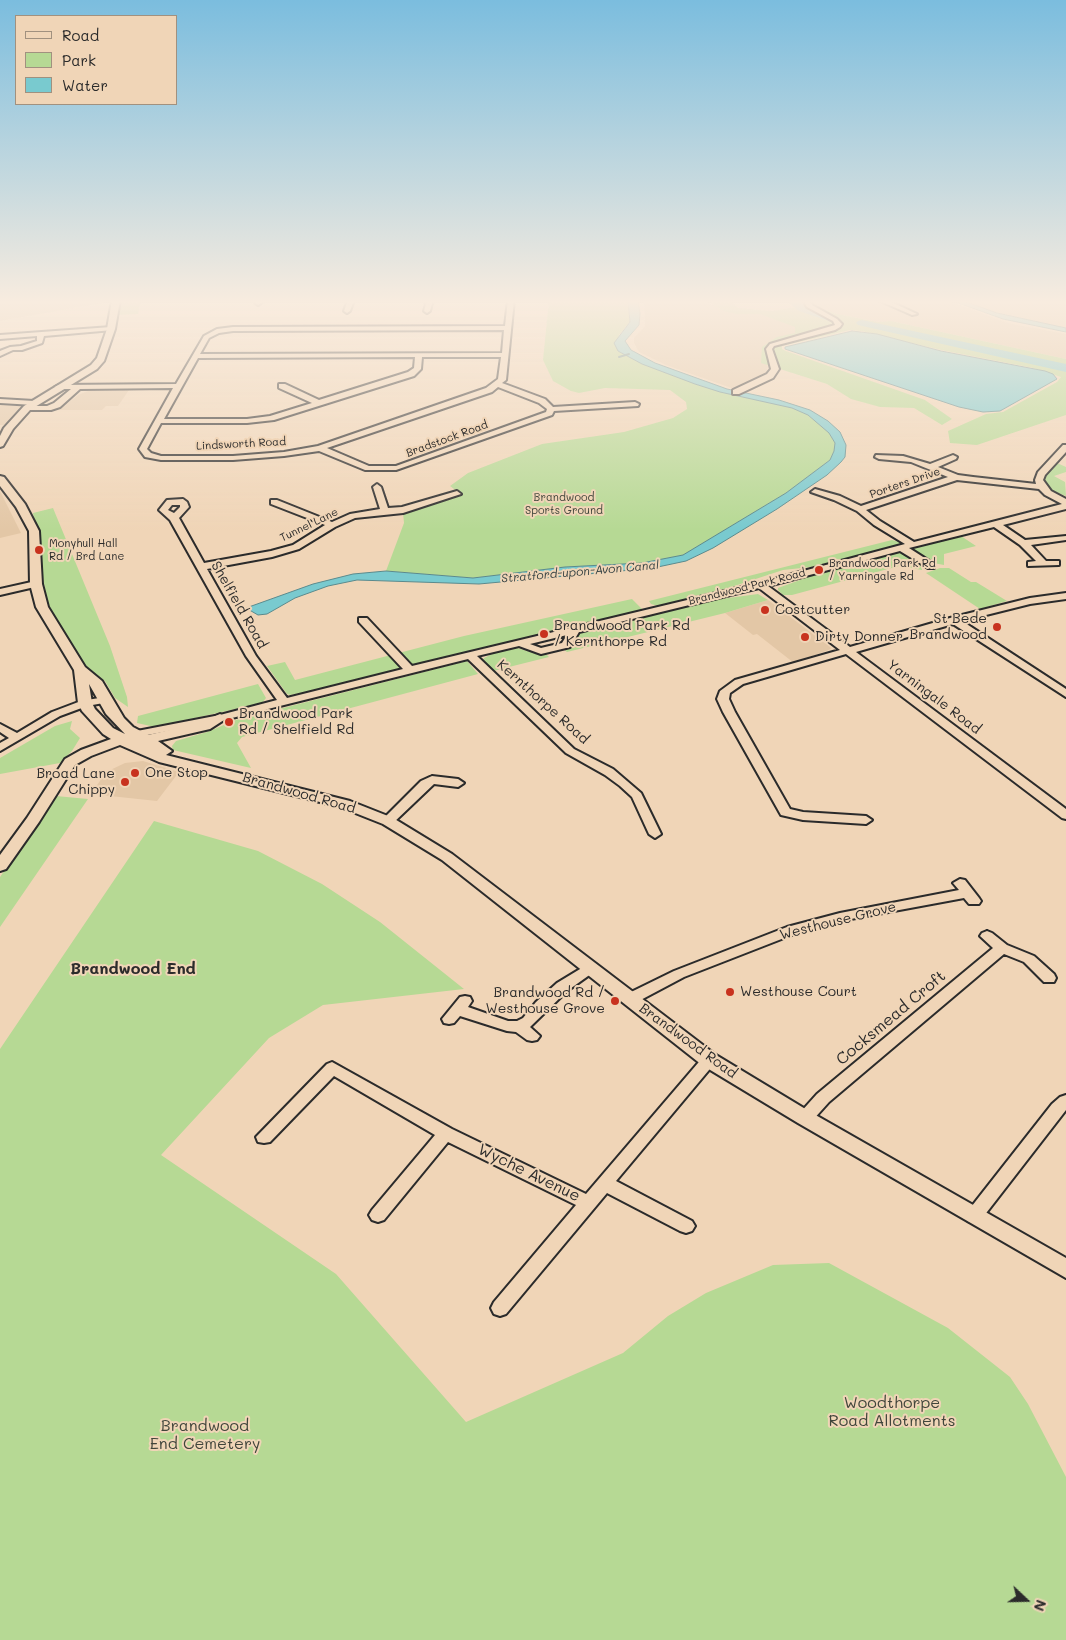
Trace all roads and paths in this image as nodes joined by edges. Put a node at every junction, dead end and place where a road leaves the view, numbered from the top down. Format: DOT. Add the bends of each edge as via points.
graph roads {
  1 [pos="77,377"];
  2 [pos="184,377"];
  3 [pos="403,377"];
  4 [pos="502,377"];
  5 [pos="769,377"];
  6 [pos="498,384"];
  7 [pos="178,386"];
  8 [pos="282,386"];
  9 [pos="59,387"];
  10 [pos="77,388"];
  11 [pos="736,392"];
  12 [pos="0,401"];
  13 [pos="319,403"];
  14 [pos="635,404"];
  15 [pos="30,405"];
  16 [pos="550,409"];
  17 [pos="160,421"];
  18 [pos="0,444"];
  19 [pos="1066,447"];
  20 [pos="320,448"];
  21 [pos="879,457"];
  22 [pos="953,457"];
  23 [pos="930,467"];
  24 [pos="956,477"];
  25 [pos="0,479"];
  26 [pos="377,487"];
  27 [pos="1042,487"];
  28 [pos="816,492"];
  29 [pos="457,494"];
  30 [pos="274,502"];
  31 [pos="1066,505"];
  32 [pos="860,509"];
  33 [pos="385,511"];
  34 [pos="174,518"];
  35 [pos="996,524"];
  36 [pos="332,525"];
  37 [pos="1064,538"];
  38 [pos="1023,543"];
  39 [pos="913,544"];
  40 [pos="902,548"];
  41 [pos="1043,563"];
  42 [pos="1056,563"];
  43 [pos="1032,564"];
  44 [pos="931,566"];
  45 [pos="200,567"];
  46 [pos="36,584"];
  47 [pos="761,585"];
  48 [pos="0,592"];
  49 [pos="1066,596"];
  50 [pos="1054,597"];
  51 [pos="1066,603"];
  52 [pos="363,620"];
  53 [pos="954,620"];
  54 [pos="846,651"];
  55 [pos="470,655"];
  56 [pos="80,670"];
  57 [pos="411,671"];
  58 [pos="1066,694"];
  59 [pos="105,700"];
  60 [pos="284,702"];
  61 [pos="85,703"];
  62 [pos="220,718"];
  63 [pos="0,727"];
  64 [pos="108,731"];
  65 [pos="15,737"];
  66 [pos="134,740"];
  67 [pos="0,748"];
  68 [pos="76,758"];
  69 [pos="64,770"];
  70 [pos="458,783"];
  71 [pos="1066,815"];
  72 [pos="866,820"];
  73 [pos="388,821"];
  74 [pos="655,834"];
  75 [pos="0,866"];
  76 [pos="967,892"];
  77 [pos="987,936"];
  78 [pos="1002,948"];
  79 [pos="590,968"];
  80 [pos="1049,978"];
  81 [pos="630,999"];
  82 [pos="458,1010"];
  83 [pos="519,1027"];
  84 [pos="532,1036"];
  85 [pos="709,1060"];
  86 [pos="1066,1101"];
  87 [pos="804,1118"];
  88 [pos="446,1133"];
  89 [pos="264,1137"];
  90 [pos="604,1183"];
  91 [pos="588,1203"];
  92 [pos="378,1215"];
  93 [pos="974,1216"];
  94 [pos="686,1226"];
  95 [pos="1066,1269"];
  96 [pos="500,1308"];
  1 -- 9 [label="street"];
  2 -- 7 [label="street, Lindsworth Road"];
  3 -- 13 [label="street"];
  4 -- 6 [label="street"];
  5 -- 11 [label="street"];
  6 -- 16 [label="street" via="542,402"];
  6 -- 20 [label="street, Lindsworth Road" via="471,397"];
  7 -- 10 [label="street"];
  7 -- 17 [label="street, Lindsworth Road"];
  8 -- 13 [label="street"];
  9 -- 10 [label="street"];
  9 -- 15 [label="street"];
  10 -- 15 [label="street" via="57,405 48,408"];
  12 -- 15 [label="street"];
  13 -- 17 [label="street" via="262,420"];
  14 -- 16 [label="street"];
  15 -- 18 [label="street" via="9,428"];
  16 -- 20 [label="street, Bradstock Road" via="544,416 396,468 368,468"];
  17 -- 20 [label="street, Lindsworth Road" via="143,449 148,455 161,458 252,457"];
  19 -- 27 [label="street" via="1041,474"];
  21 -- 23 [label="street" via="903,458"];
  22 -- 23 [label="street"];
  23 -- 24 [label="street"];
  24 -- 27 [label="street"];
  24 -- 32 [label="street, Porters Drive"];
  25 -- 46 [label="street" via="21,506 34,531"];
  26 -- 33 [label="street"];
  27 -- 31 [label="street"];
  28 -- 32 [label="street"];
  29 -- 33 [label="street, Tunnel Lane" via="402,510"];
  30 -- 36 [label="street"];
  31 -- 35 [label="street, Brandwood Park Road"];
  32 -- 39 [label="street"];
  33 -- 36 [label="street, Tunnel Lane" via="353,516"];
  34 -- 45 [label="street, Shelfield Road"];
  35 -- 38 [label="street"];
  35 -- 39 [label="street, Brandwood Park Road"];
  36 -- 45 [label="street, Tunnel Lane" via="308,540 272,554"];
  37 -- 38 [label="street"];
  38 -- 41 [label="street"];
  39 -- 40 [label="street, Brandwood Park Road"];
  40 -- 44 [label="street"];
  40 -- 47 [label="street, Brandwood Park Road"];
  41 -- 42 [label="street"];
  41 -- 43 [label="street"];
  45 -- 60 [label="street, Shelfield Road" via="250,656"];
  46 -- 48 [label="street"];
  46 -- 56 [label="street" via="42,607"];
  47 -- 54 [label="street, Yarningale Road"];
  47 -- 55 [label="street, Brandwood Park Road"];
  49 -- 50 [label="street"];
  50 -- 51 [label="street"];
  50 -- 53 [label="street"];
  52 -- 57 [label="street"];
  53 -- 54 [label="street"];
  53 -- 58 [label="street"];
  54 -- 71 [label="street, Yarningale Road"];
  54 -- 72 [label="street" via="739,682 725,691 723,699 785,812"];
  55 -- 57 [label="street, Brandwood Park Road"];
  55 -- 74 [label="street, Kernthorpe Road" via="570,751 624,783 637,796"];
  56 -- 59 [label="street" via="97,684"];
  56 -- 61 [label="street"];
  57 -- 60 [label="street, Brandwood Park Road"];
  59 -- 61 [label="street"];
  59 -- 66 [label="street"];
  60 -- 62 [label="street, Brandwood Park Road"];
  61 -- 64 [label="street" via="94,718"];
  61 -- 65 [label="street" via="56,714"];
  62 -- 66 [label="street, Brandwood Park Road" via="205,726"];
  63 -- 65 [label="street"];
  64 -- 66 [label="street"];
  64 -- 68 [label="street" via="102,742"];
  65 -- 67 [label="street"];
  66 -- 68 [label="street"];
  66 -- 69 [label="street" via="80,760"];
  66 -- 73 [label="street, Brandwood Road" via="164,759 345,804"];
  68 -- 69 [label="street"];
  69 -- 75 [label="street" via="34,820"];
  70 -- 73 [label="street" via="432,780"];
  73 -- 79 [label="street, Brandwood Road" via="447,857"];
  76 -- 81 [label="street, Westhouse Grove" via="792,930 679,974"];
  77 -- 78 [label="street"];
  78 -- 80 [label="street" via="1029,959"];
  78 -- 87 [label="street, Cocksmead Croft" via="823,1098"];
  79 -- 81 [label="street, Brandwood Road"];
  79 -- 83 [label="street" via="562,987"];
  81 -- 85 [label="street, Brandwood Road"];
  82 -- 83 [label="street"];
  83 -- 84 [label="street"];
  85 -- 87 [label="street, Brandwood Road"];
  85 -- 90 [label="street, Wyche Avenue"];
  86 -- 93 [label="street"];
  87 -- 93 [label="street, Brandwood Road"];
  88 -- 89 [label="street, Wyche Avenue" via="332,1068"];
  88 -- 91 [label="street, Wyche Avenue"];
  88 -- 92 [label="street"];
  90 -- 91 [label="street, Wyche Avenue"];
  90 -- 94 [label="street"];
  91 -- 96 [label="street"];
  93 -- 95 [label="street, Brandwood Road"];
}
